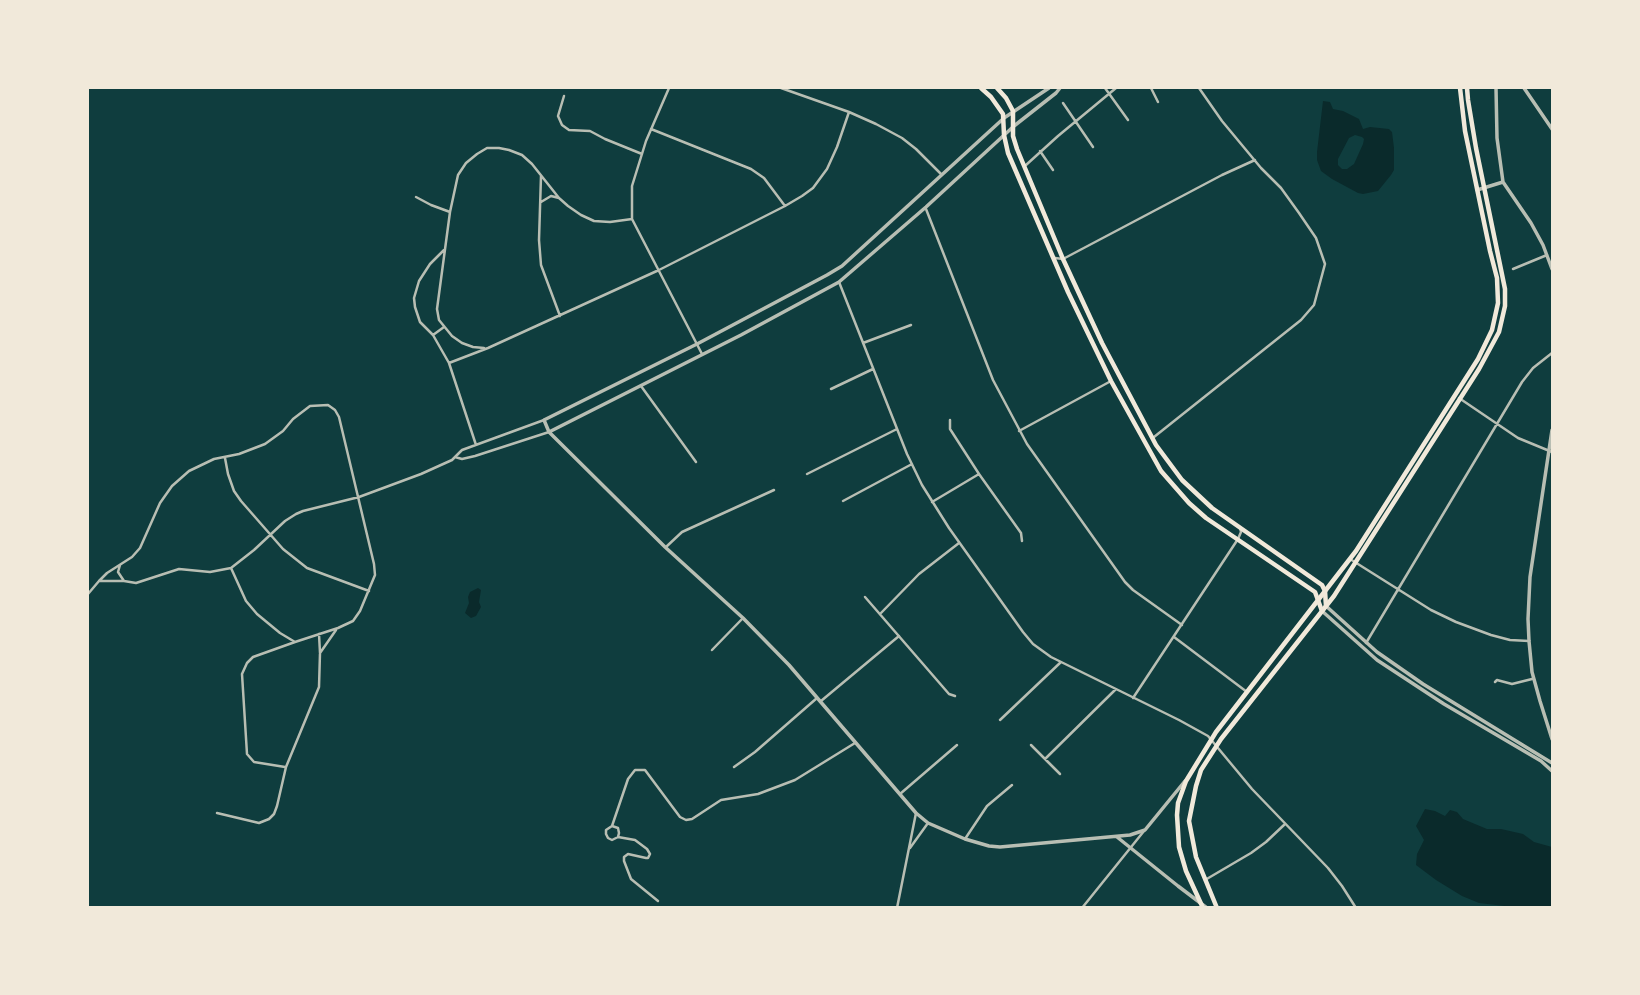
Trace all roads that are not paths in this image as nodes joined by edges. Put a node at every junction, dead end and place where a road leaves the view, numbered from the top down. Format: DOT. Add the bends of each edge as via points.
graph roads {
  1 [pos="669,88"];
  2 [pos="781,88"];
  3 [pos="981,88"];
  4 [pos="996,88"];
  5 [pos="1049,88"];
  6 [pos="1060,88"];
  7 [pos="1105,88"];
  8 [pos="1116,88"];
  9 [pos="1151,88"];
  10 [pos="1199,88"];
  11 [pos="1460,88"];
  12 [pos="1467,88"];
  13 [pos="1496,88"];
  14 [pos="1524,88"];
  15 [pos="1109,94"];
  16 [pos="564,96"];
  17 [pos="1158,102"];
  18 [pos="1063,103"];
  19 [pos="1013,111"];
  20 [pos="849,112"];
  21 [pos="1004,118"];
  22 [pos="1128,120"];
  23 [pos="1076,121"];
  24 [pos="1014,126"];
  25 [pos="651,129"];
  26 [pos="1552,129"];
  27 [pos="1004,135"];
  28 [pos="1093,147"];
  29 [pos="1040,151"];
  30 [pos="642,154"];
  31 [pos="1255,160"];
  32 [pos="1024,166"];
  33 [pos="1053,170"];
  34 [pos="941,174"];
  35 [pos="541,175"];
  36 [pos="1503,182"];
  37 [pos="1484,189"];
  38 [pos="1477,190"];
  39 [pos="416,197"];
  40 [pos="559,198"];
  41 [pos="541,202"];
  42 [pos="785,206"];
  43 [pos="926,207"];
  44 [pos="450,212"];
  45 [pos="632,219"];
  46 [pos="444,250"];
  47 [pos="1547,255"];
  48 [pos="1052,256"];
  49 [pos="1063,259"];
  50 [pos="1513,269"];
  51 [pos="1552,269"];
  52 [pos="659,270"];
  53 [pos="839,282"];
  54 [pos="1076,288"];
  55 [pos="1068,292"];
  56 [pos="560,316"];
  57 [pos="911,325"];
  58 [pos="444,327"];
  59 [pos="433,335"];
  60 [pos="863,343"];
  61 [pos="696,344"];
  62 [pos="488,348"];
  63 [pos="1552,353"];
  64 [pos="702,354"];
  65 [pos="449,363"];
  66 [pos="873,369"];
  67 [pos="1111,381"];
  68 [pos="641,386"];
  69 [pos="831,389"];
  70 [pos="1457,397"];
  71 [pos="544,420"];
  72 [pos="950,420"];
  73 [pos="1145,424"];
  74 [pos="1497,424"];
  75 [pos="1137,428"];
  76 [pos="897,429"];
  77 [pos="1552,430"];
  78 [pos="1019,431"];
  79 [pos="548,432"];
  80 [pos="1152,438"];
  81 [pos="476,445"];
  82 [pos="1551,452"];
  83 [pos="225,457"];
  84 [pos="455,457"];
  85 [pos="696,462"];
  86 [pos="912,464"];
  87 [pos="807,474"];
  88 [pos="979,474"];
  89 [pos="774,490"];
  90 [pos="359,497"];
  91 [pos="843,501"];
  92 [pos="932,502"];
  93 [pos="1240,528"];
  94 [pos="270,534"];
  95 [pos="1238,539"];
  96 [pos="1022,541"];
  97 [pos="959,543"];
  98 [pos="665,547"];
  99 [pos="1353,561"];
  100 [pos="120,565"];
  101 [pos="232,568"];
  102 [pos="99,581"];
  103 [pos="124,581"];
  104 [pos="1397,589"];
  105 [pos="369,591"];
  106 [pos="1325,591"];
  107 [pos="88,594"];
  108 [pos="865,597"];
  109 [pos="1319,600"];
  110 [pos="1324,609"];
  111 [pos="880,614"];
  112 [pos="743,618"];
  113 [pos="1182,625"];
  114 [pos="338,628"];
  115 [pos="319,634"];
  116 [pos="899,636"];
  117 [pos="1174,637"];
  118 [pos="1529,641"];
  119 [pos="295,642"];
  120 [pos="1366,643"];
  121 [pos="712,650"];
  122 [pos="320,653"];
  123 [pos="1061,662"];
  124 [pos="1534,679"];
  125 [pos="1495,682"];
  126 [pos="1116,689"];
  127 [pos="1247,692"];
  128 [pos="955,696"];
  129 [pos="1133,698"];
  130 [pos="819,700"];
  131 [pos="1000,719"];
  132 [pos="1552,738"];
  133 [pos="1211,740"];
  134 [pos="856,743"];
  135 [pos="957,745"];
  136 [pos="1031,745"];
  137 [pos="1216,746"];
  138 [pos="1045,759"];
  139 [pos="1551,761"];
  140 [pos="286,767"];
  141 [pos="734,767"];
  142 [pos="1552,771"];
  143 [pos="1060,774"];
  144 [pos="1186,781"];
  145 [pos="1012,785"];
  146 [pos="900,794"];
  147 [pos="217,813"];
  148 [pos="916,813"];
  149 [pos="928,823"];
  150 [pos="1285,824"];
  151 [pos="612,826"];
  152 [pos="1145,830"];
  153 [pos="618,837"];
  154 [pos="1117,837"];
  155 [pos="965,839"];
  156 [pos="1130,848"];
  157 [pos="908,851"];
  158 [pos="1205,880"];
  159 [pos="658,901"];
  160 [pos="1204,906"];
  161 [pos="897,908"];
  162 [pos="1082,908"];
  163 [pos="1219,908"];
  164 [pos="1356,908"];
  1 -- 25 [label="street"];
  2 -- 20 [label="street"];
  3 -- 21 [label="main road"];
  4 -- 19 [label="main road"];
  5 -- 19 [label="street"];
  6 -- 24 [label="street"];
  7 -- 15 [label="street"];
  8 -- 15 [label="street"];
  9 -- 17 [label="street"];
  10 -- 31 [label="street"];
  11 -- 38 [label="main road"];
  12 -- 37 [label="main road"];
  13 -- 36 [label="street"];
  14 -- 26 [label="street"];
  15 -- 22 [label="street"];
  15 -- 23 [label="street"];
  16 -- 30 [label="street" via="558,116 562,125 590,131"];
  18 -- 23 [label="street"];
  19 -- 21 [label="street"];
  19 -- 24 [label="main road"];
  20 -- 34 [label="street" via="902,138"];
  20 -- 42 [label="street" via="820,180"];
  21 -- 27 [label="main road"];
  21 -- 34 [label="street"];
  23 -- 28 [label="street"];
  23 -- 29 [label="street"];
  24 -- 27 [label="street"];
  24 -- 32 [label="main road" via="1014,141"];
  25 -- 30 [label="street"];
  25 -- 42 [label="street" via="751,169"];
  27 -- 43 [label="street"];
  27 -- 48 [label="main road"];
  29 -- 32 [label="street"];
  29 -- 33 [label="street"];
  30 -- 45 [label="street" via="632,186"];
  31 -- 49 [label="street"];
  31 -- 80 [label="street" via="1316,238 1325,264 1314,305"];
  32 -- 49 [label="main road"];
  34 -- 61 [label="street" via="842,266"];
  35 -- 40 [label="street"];
  35 -- 41 [label="street"];
  35 -- 44 [label="street" via="522,155 487,148 458,175"];
  36 -- 37 [label="street"];
  36 -- 47 [label="street"];
  37 -- 38 [label="street"];
  37 -- 70 [label="main road" via="1505,306 1497,338"];
  38 -- 70 [label="main road" via="1497,278 1498,303 1489,338"];
  39 -- 44 [label="street"];
  40 -- 41 [label="street" via="551,196"];
  40 -- 45 [label="street" via="594,221"];
  41 -- 56 [label="street" via="541,265"];
  42 -- 52 [label="street"];
  43 -- 53 [label="street"];
  43 -- 78 [label="street" via="993,380"];
  44 -- 46 [label="street"];
  45 -- 52 [label="street"];
  46 -- 58 [label="street" via="437,309"];
  46 -- 59 [label="street" via="419,281 414,298 420,321"];
  47 -- 50 [label="street"];
  47 -- 51 [label="street"];
  48 -- 49 [label="street"];
  48 -- 55 [label="main road"];
  49 -- 54 [label="main road"];
  52 -- 56 [label="street"];
  52 -- 61 [label="street"];
  53 -- 60 [label="street"];
  53 -- 64 [label="street"];
  54 -- 55 [label="main road"];
  54 -- 73 [label="main road"];
  55 -- 67 [label="main road"];
  56 -- 62 [label="street"];
  57 -- 60 [label="street"];
  58 -- 59 [label="street"];
  58 -- 62 [label="street" via="462,343"];
  59 -- 65 [label="street"];
  60 -- 66 [label="street"];
  61 -- 64 [label="street"];
  61 -- 71 [label="street"];
  62 -- 65 [label="street"];
  63 -- 74 [label="street" via="1522,382"];
  64 -- 68 [label="street"];
  65 -- 81 [label="street"];
  66 -- 69 [label="street"];
  66 -- 76 [label="street"];
  67 -- 75 [label="main road"];
  67 -- 78 [label="street"];
  68 -- 79 [label="street"];
  68 -- 85 [label="street"];
  70 -- 74 [label="street"];
  70 -- 99 [label="main road"];
  71 -- 79 [label="street"];
  71 -- 81 [label="street"];
  72 -- 88 [label="street" via="950,429"];
  73 -- 75 [label="main road"];
  73 -- 80 [label="main road"];
  74 -- 82 [label="street"];
  74 -- 104 [label="street"];
  75 -- 95 [label="main road" via="1161,471 1189,503"];
  76 -- 86 [label="street"];
  76 -- 87 [label="street"];
  77 -- 82 [label="street"];
  78 -- 113 [label="street" via="1125,582"];
  79 -- 84 [label="street" via="475,456"];
  79 -- 98 [label="street"];
  80 -- 93 [label="main road" via="1196,494"];
  81 -- 84 [label="street"];
  82 -- 118 [label="street" via="1530,577"];
  83 -- 90 [label="street" via="265,444 310,406 328,405 340,416"];
  83 -- 94 [label="street" via="234,491"];
  83 -- 100 [label="street" via="189,471 172,486 140,548"];
  84 -- 90 [label="street"];
  86 -- 91 [label="street"];
  86 -- 92 [label="street"];
  88 -- 92 [label="street"];
  88 -- 96 [label="street"];
  89 -- 98 [label="street" via="682,532"];
  90 -- 94 [label="street" via="303,511"];
  90 -- 105 [label="street" via="374,564"];
  92 -- 97 [label="street"];
  93 -- 95 [label="street"];
  93 -- 106 [label="main road" via="1322,584"];
  94 -- 101 [label="street"];
  94 -- 105 [label="street" via="307,568"];
  95 -- 109 [label="main road"];
  95 -- 113 [label="street"];
  97 -- 111 [label="street"];
  97 -- 123 [label="street" via="1033,644"];
  98 -- 112 [label="street"];
  99 -- 104 [label="street"];
  99 -- 106 [label="main road"];
  99 -- 110 [label="main road"];
  100 -- 102 [label="street"];
  100 -- 103 [label="street" via="118,572"];
  101 -- 103 [label="street" via="210,572 179,569 136,583"];
  101 -- 119 [label="street" via="257,614"];
  102 -- 103 [label="street"];
  102 -- 107 [label="street"];
  104 -- 118 [label="street" via="1456,622 1510,640"];
  104 -- 120 [label="street"];
  105 -- 114 [label="street" via="355,619"];
  106 -- 109 [label="main road"];
  106 -- 110 [label="main road"];
  108 -- 111 [label="street"];
  109 -- 110 [label="main road"];
  109 -- 127 [label="main road"];
  110 -- 120 [label="street"];
  110 -- 137 [label="main road"];
  110 -- 142 [label="street" via="1377,660"];
  111 -- 116 [label="street"];
  112 -- 121 [label="street"];
  112 -- 130 [label="street"];
  113 -- 117 [label="street"];
  114 -- 115 [label="street"];
  114 -- 122 [label="street"];
  115 -- 119 [label="street"];
  115 -- 122 [label="street"];
  116 -- 128 [label="street"];
  116 -- 130 [label="street"];
  117 -- 127 [label="street"];
  117 -- 129 [label="street"];
  118 -- 124 [label="street"];
  119 -- 140 [label="street" via="253,657 242,674 247,754 254,762"];
  120 -- 139 [label="street" via="1423,684"];
  122 -- 140 [label="street" via="319,687"];
  123 -- 126 [label="street"];
  123 -- 131 [label="street"];
  124 -- 125 [label="street"];
  124 -- 132 [label="street"];
  126 -- 129 [label="street"];
  126 -- 138 [label="street"];
  127 -- 133 [label="main road"];
  129 -- 133 [label="street"];
  130 -- 134 [label="street"];
  130 -- 141 [label="street"];
  133 -- 137 [label="street"];
  133 -- 144 [label="main road"];
  134 -- 146 [label="street"];
  134 -- 151 [label="street" via="796,780 758,794 721,800 686,820 645,770 635,770"];
  135 -- 146 [label="street"];
  136 -- 138 [label="street"];
  137 -- 150 [label="street"];
  137 -- 158 [label="main road" via="1201,770 1189,821"];
  138 -- 143 [label="street"];
  140 -- 147 [label="street" via="277,806 269,818 259,823"];
  144 -- 152 [label="street"];
  144 -- 160 [label="main road" via="1178,803 1179,847"];
  145 -- 155 [label="street" via="987,806"];
  146 -- 148 [label="street"];
  148 -- 149 [label="street"];
  148 -- 157 [label="street"];
  149 -- 155 [label="street"];
  149 -- 157 [label="street"];
  150 -- 158 [label="street" via="1251,853"];
  150 -- 164 [label="street" via="1328,869"];
  151 -- 153 [label="street" via="619,830"];
  151 -- 153 [label="street" via="606,836"];
  152 -- 154 [label="street"];
  152 -- 156 [label="street"];
  153 -- 159 [label="street" via="635,840 647,849 648,858 628,854 624,860 631,879"];
  154 -- 155 [label="street" via="1000,847"];
  154 -- 156 [label="street"];
  156 -- 160 [label="street"];
  156 -- 162 [label="street"];
  157 -- 161 [label="street"];
  158 -- 163 [label="main road"];
}
